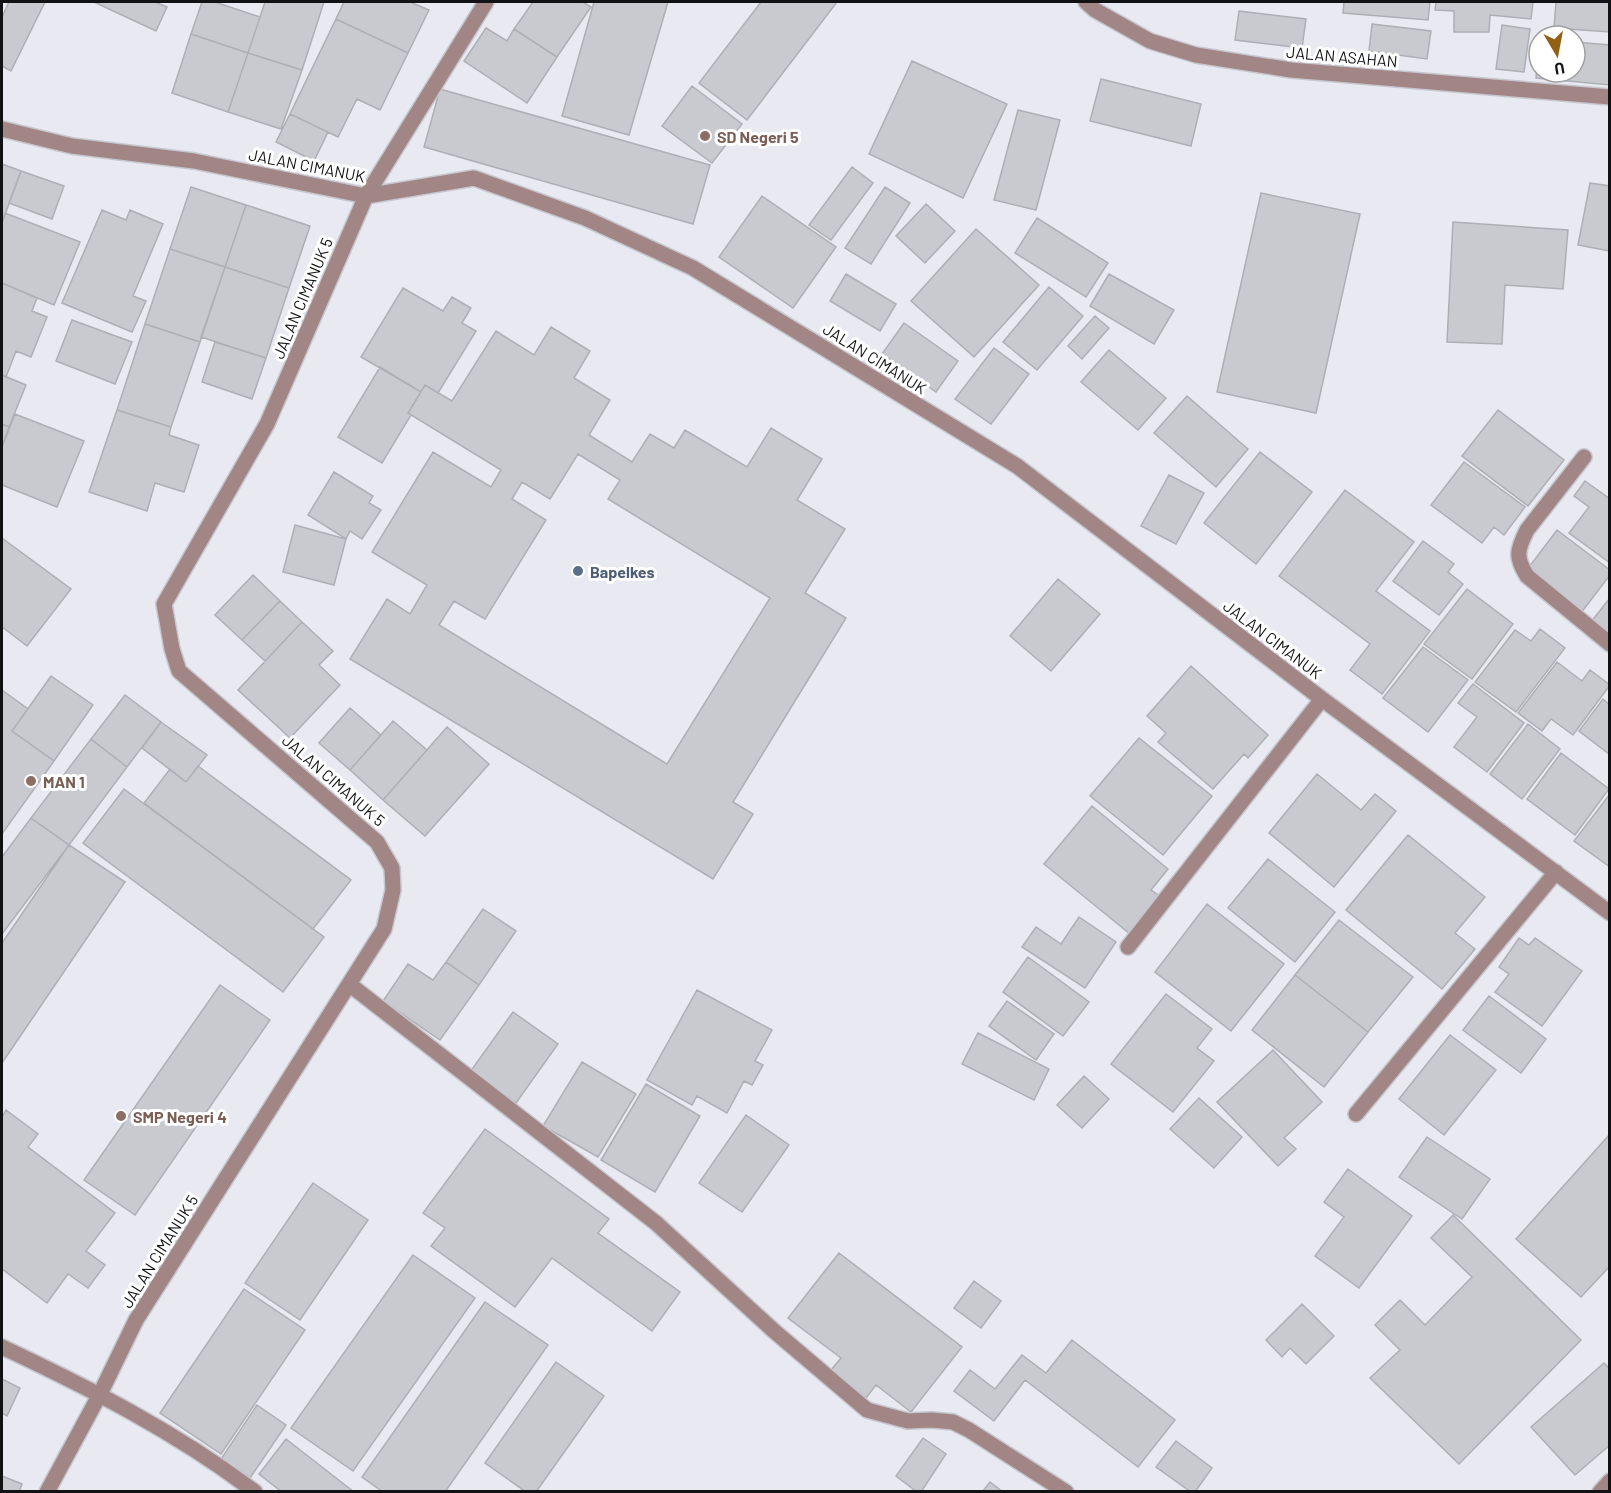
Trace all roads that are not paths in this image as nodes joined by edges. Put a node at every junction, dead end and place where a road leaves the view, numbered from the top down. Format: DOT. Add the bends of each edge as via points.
graph roads {
  1 [pos="486,2"];
  2 [pos="1086,2"];
  3 [pos="1610,98"];
  4 [pos="2,129"];
  5 [pos="366,196"];
  6 [pos="1584,457"];
  7 [pos="1610,644"];
  8 [pos="1322,699"];
  9 [pos="1556,872"];
  10 [pos="1610,913"];
  11 [pos="1128,946"];
  12 [pos="349,984"];
  13 [pos="1356,1114"];
  14 [pos="2,1347"];
  15 [pos="100,1394"];
  16 [pos="1610,1481"];
  17 [pos="47,1491"];
  18 [pos="255,1491"];
  19 [pos="1066,1491"];
  20 [pos="1600,1491"];
  1 -- 5 [label="street, JALAN CIMANUK 5"];
  2 -- 3 [label="street, JALAN ASAHAN" via="1150,41 1196,56 1291,70"];
  4 -- 5 [label="street, JALAN CIMANUK" via="72,146 194,161"];
  5 -- 8 [label="street, JALAN CIMANUK" via="474,178 585,218 693,268 1017,466"];
  5 -- 12 [label="street, JALAN CIMANUK 5" via="267,424 164,604 178,671 377,842 392,868 393,890 384,929"];
  6 -- 7 [label="street" via="1527,530 1520,543 1519,563 1527,576"];
  8 -- 9 [label="street, JALAN CIMANUK"];
  8 -- 11 [label="street"];
  9 -- 10 [label="street, JALAN CIMANUK"];
  9 -- 13 [label="street"];
  12 -- 15 [label="street, JALAN CIMANUK 5" via="136,1320"];
  12 -- 19 [label="street" via="656,1223 867,1410 908,1421 952,1422"];
  14 -- 15 [label="street"];
  15 -- 17 [label="street, JALAN CIMANUK 5"];
  15 -- 18 [label="street" via="215,1461"];
  16 -- 20 [label="street"];
}
